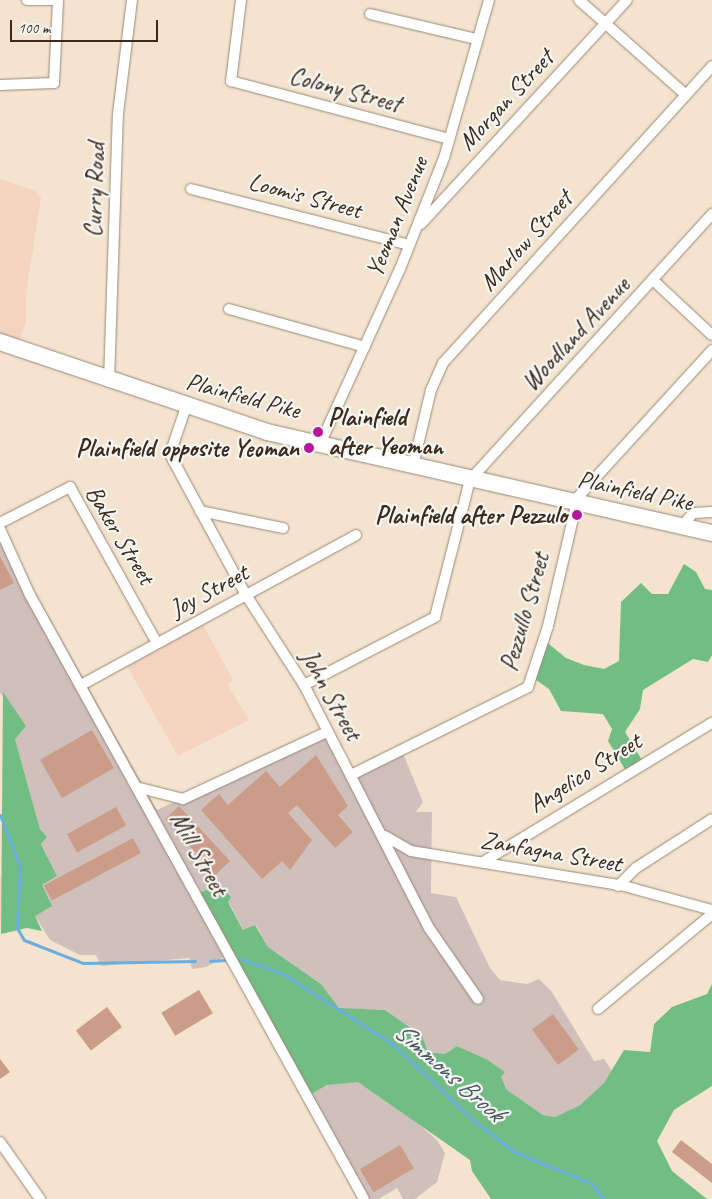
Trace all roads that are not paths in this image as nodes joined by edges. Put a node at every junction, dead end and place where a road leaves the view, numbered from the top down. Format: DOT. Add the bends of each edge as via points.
graph roads {
  1 [pos="27,0"];
  2 [pos="58,0"];
  3 [pos="132,0"];
  4 [pos="241,0"];
  5 [pos="489,0"];
  6 [pos="579,0"];
  7 [pos="627,0"];
  8 [pos="370,14"];
  9 [pos="605,24"];
  10 [pos="478,39"];
  11 [pos="712,66"];
  12 [pos="0,85"];
  13 [pos="686,95"];
  14 [pos="449,139"];
  15 [pos="191,189"];
  16 [pos="712,214"];
  17 [pos="417,229"];
  18 [pos="408,245"];
  19 [pos="654,281"];
  20 [pos="229,309"];
  21 [pos="712,335"];
  22 [pos="0,342"];
  23 [pos="365,347"];
  24 [pos="712,350"];
  25 [pos="109,382"];
  26 [pos="186,407"];
  27 [pos="321,442"];
  28 [pos="413,466"];
  29 [pos="470,480"];
  30 [pos="576,504"];
  31 [pos="200,511"];
  32 [pos="712,512"];
  33 [pos="0,524"];
  34 [pos="681,527"];
  35 [pos="283,528"];
  36 [pos="0,529"];
  37 [pos="712,534"];
  38 [pos="356,535"];
  39 [pos="246,596"];
  40 [pos="157,643"];
  41 [pos="82,684"];
  42 [pos="304,685"];
  43 [pos="712,723"];
  44 [pos="327,732"];
  45 [pos="351,775"];
  46 [pos="140,788"];
  47 [pos="712,819"];
  48 [pos="384,836"];
  49 [pos="482,862"];
  50 [pos="618,886"];
  51 [pos="712,910"];
  52 [pos="712,914"];
  53 [pos="478,999"];
  54 [pos="598,1009"];
  55 [pos="0,1142"];
  56 [pos="40,1199"];
  57 [pos="364,1199"];
  1 -- 2 [label="street"];
  2 -- 12 [label="street" via="54,82"];
  3 -- 25 [label="street, Curry Road" via="118,114"];
  4 -- 14 [label="street, Colony Street" via="231,81"];
  5 -- 10 [label="street, Yeoman Avenue"];
  6 -- 9 [label="street"];
  7 -- 9 [label="street, Morgan Street"];
  8 -- 10 [label="street"];
  9 -- 13 [label="street"];
  9 -- 17 [label="street, Morgan Street"];
  10 -- 14 [label="street, Yeoman Avenue"];
  11 -- 13 [label="street, Marlow Street"];
  13 -- 28 [label="street, Marlow Street" via="443,363 431,390"];
  14 -- 17 [label="street, Yeoman Avenue"];
  15 -- 18 [label="street, Loomis Street"];
  16 -- 19 [label="street, Woodland Avenue"];
  17 -- 18 [label="street, Yeoman Avenue"];
  18 -- 23 [label="street, Yeoman Avenue"];
  19 -- 21 [label="street"];
  19 -- 29 [label="street, Woodland Avenue"];
  20 -- 23 [label="street"];
  22 -- 25 [label="main road, Plainfield Pike"];
  23 -- 27 [label="street, Yeoman Avenue"];
  24 -- 30 [label="street" via="578,497"];
  25 -- 26 [label="main road, Plainfield Pike"];
  26 -- 27 [label="main road, Plainfield Pike" via="267,432"];
  26 -- 31 [label="street, John Street" via="170,454"];
  27 -- 28 [label="main road, Plainfield Pike"];
  28 -- 29 [label="main road, Plainfield Pike"];
  29 -- 30 [label="main road, Plainfield Pike"];
  29 -- 42 [label="street" via="434,617"];
  30 -- 34 [label="main road, Plainfield Pike"];
  30 -- 45 [label="street, Pezzullo Street" via="548,626 528,687"];
  31 -- 35 [label="street"];
  31 -- 39 [label="street, John Street"];
  32 -- 34 [label="street" via="693,513"];
  33 -- 40 [label="street, Baker Street" via="70,487"];
  34 -- 37 [label="main road, Plainfield Pike"];
  36 -- 41 [label="street, Mill Street" via="30,595"];
  38 -- 39 [label="street, Joy Street"];
  39 -- 40 [label="street, Joy Street"];
  39 -- 42 [label="street, John Street"];
  40 -- 41 [label="street, Joy Street"];
  41 -- 46 [label="street, Mill Street"];
  42 -- 44 [label="street, John Street"];
  43 -- 49 [label="street, Angelico Street"];
  44 -- 45 [label="street, John Street"];
  44 -- 46 [label="street" via="183,799"];
  45 -- 48 [label="street, John Street"];
  46 -- 57 [label="street, Mill Street"];
  47 -- 50 [label="street" via="636,868"];
  48 -- 49 [label="street, Zanfagna Street" via="411,851"];
  48 -- 53 [label="street, John Street" via="429,928"];
  49 -- 50 [label="street, Zanfagna Street"];
  50 -- 51 [label="street, Zanfagna Street"];
  52 -- 54 [label="street"];
  55 -- 56 [label="street"];
}
